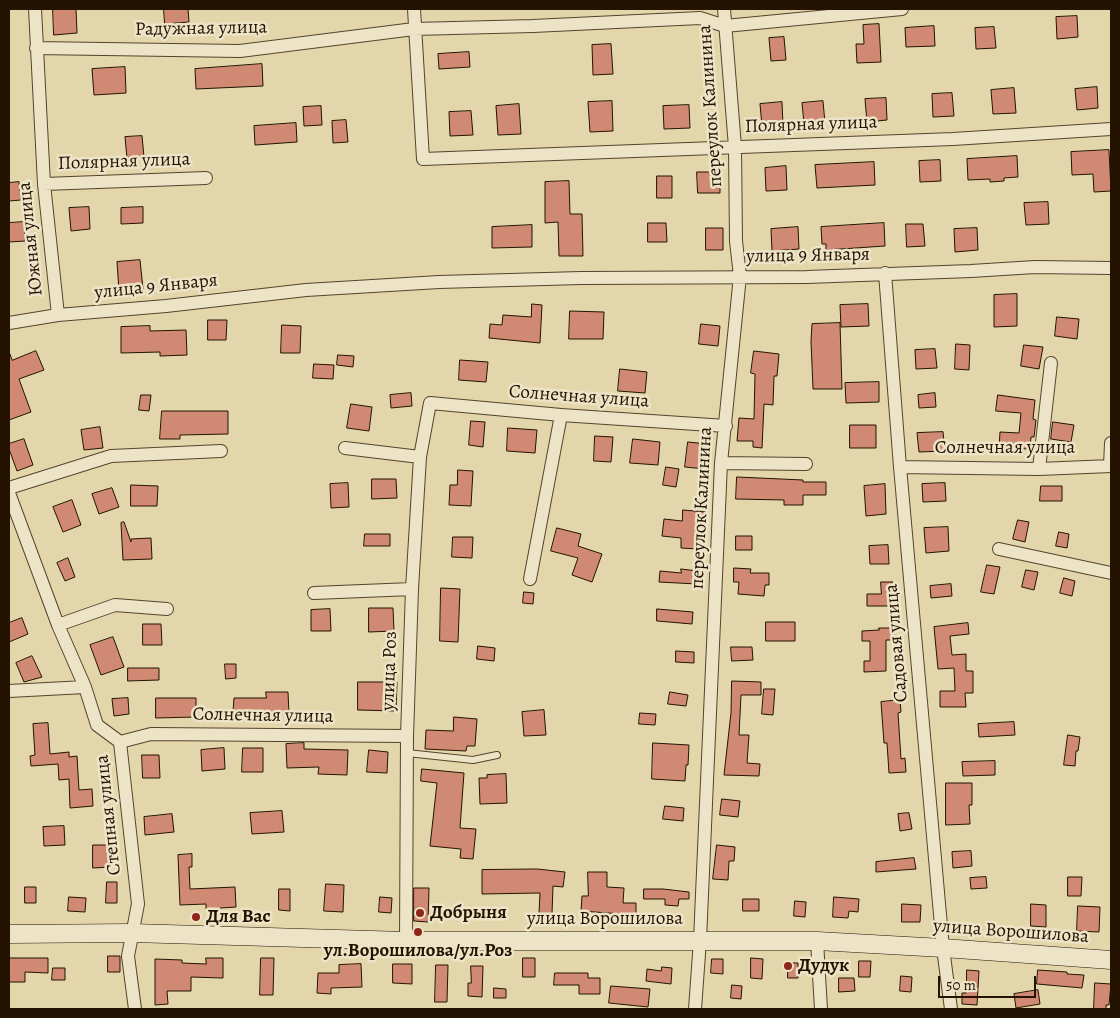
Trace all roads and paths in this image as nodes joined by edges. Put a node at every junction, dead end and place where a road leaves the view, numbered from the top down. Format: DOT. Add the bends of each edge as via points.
graph roads {
  1 [pos="35,9"];
  2 [pos="414,9"];
  3 [pos="724,9"];
  4 [pos="902,9"];
  5 [pos="725,26"];
  6 [pos="414,29"];
  7 [pos="36,48"];
  8 [pos="1111,129"];
  9 [pos="735,147"];
  10 [pos="206,178"];
  11 [pos="44,184"];
  12 [pos="1111,268"];
  13 [pos="885,273"];
  14 [pos="740,276"];
  15 [pos="58,315"];
  16 [pos="9,323"];
  17 [pos="1051,363"];
  18 [pos="430,403"];
  19 [pos="561,415"];
  20 [pos="726,426"];
  21 [pos="1111,443"];
  22 [pos="345,448"];
  23 [pos="221,451"];
  24 [pos="420,458"];
  25 [pos="721,462"];
  26 [pos="806,464"];
  27 [pos="1111,466"];
  28 [pos="900,467"];
  29 [pos="1039,469"];
  30 [pos="9,488"];
  31 [pos="9,493"];
  32 [pos="999,549"];
  33 [pos="1111,573"];
  34 [pos="530,579"];
  35 [pos="412,589"];
  36 [pos="314,594"];
  37 [pos="167,609"];
  38 [pos="58,625"];
  39 [pos="86,687"];
  40 [pos="9,691"];
  41 [pos="407,736"];
  42 [pos="120,742"];
  43 [pos="407,753"];
  44 [pos="497,755"];
  45 [pos="132,933"];
  46 [pos="9,934"];
  47 [pos="700,940"];
  48 [pos="406,941"];
  49 [pos="817,941"];
  50 [pos="944,948"];
  51 [pos="1111,960"];
  52 [pos="135,1009"];
  53 [pos="695,1009"];
  54 [pos="821,1009"];
  55 [pos="951,1009"];
  1 -- 7 [label="street, Южная улица"];
  2 -- 6 [label="street"];
  3 -- 5 [label="street, переулок Калинина"];
  4 -- 5 [label="street, Радужная улица"];
  5 -- 6 [label="street, Радужная улица" via="700,18"];
  5 -- 9 [label="street, переулок Калинина"];
  6 -- 7 [label="street, Радужная улица" via="240,51"];
  6 -- 9 [label="street, Полярная улица" via="423,159"];
  7 -- 11 [label="street, Южная улица"];
  8 -- 9 [label="street, Полярная улица"];
  9 -- 14 [label="street, переулок Калинина" via="736,241"];
  10 -- 11 [label="street, Полярная улица"];
  11 -- 15 [label="street, Южная улица"];
  12 -- 13 [label="street, улица 9 Января" via="1035,267"];
  13 -- 14 [label="street, улица 9 Января"];
  13 -- 28 [label="street, Садовая улица"];
  14 -- 15 [label="street, улица 9 Января" via="439,282 306,290"];
  14 -- 20 [label="street, переулок Калинина"];
  15 -- 16 [label="street, улица 9 Января"];
  17 -- 29 [label="street"];
  18 -- 19 [label="street, Солнечная улица"];
  18 -- 24 [label="street, улица Роз"];
  19 -- 20 [label="street, Солнечная улица"];
  19 -- 34 [label="street"];
  20 -- 25 [label="street, переулок Калинина"];
  21 -- 27 [label="street"];
  22 -- 24 [label="street"];
  23 -- 30 [label="street" via="111,456"];
  24 -- 35 [label="street, улица Роз"];
  25 -- 26 [label="street"];
  25 -- 47 [label="street, переулок Калинина"];
  27 -- 29 [label="street, Солнечная улица"];
  28 -- 29 [label="street, Солнечная улица"];
  28 -- 50 [label="street, Садовая улица"];
  31 -- 38 [label="street, Степная улица"];
  32 -- 33 [label="street"];
  35 -- 36 [label="street"];
  35 -- 41 [label="street, улица Роз"];
  37 -- 38 [label="street" via="115,605"];
  38 -- 39 [label="street, Степная улица"];
  39 -- 40 [label="street"];
  39 -- 42 [label="street, Степная улица" via="97,725"];
  41 -- 42 [label="street, Солнечная улица" via="151,734"];
  41 -- 43 [label="street, улица Роз"];
  42 -- 45 [label="street, Степная улица" via="138,904"];
  43 -- 44 [label="lane" via="473,760"];
  43 -- 48 [label="street, улица Роз"];
  45 -- 46 [label="main road, улица Ворошилова"];
  45 -- 48 [label="main road, улица Ворошилова"];
  45 -- 52 [label="street, Степная улица" via="128,956"];
  47 -- 48 [label="main road, улица Ворошилова"];
  47 -- 49 [label="main road, улица Ворошилова"];
  47 -- 53 [label="street, переулок Калинина"];
  49 -- 50 [label="main road, улица Ворошилова"];
  49 -- 54 [label="street"];
  50 -- 51 [label="main road, улица Ворошилова"];
  50 -- 55 [label="street, Садовая улица"];
}
